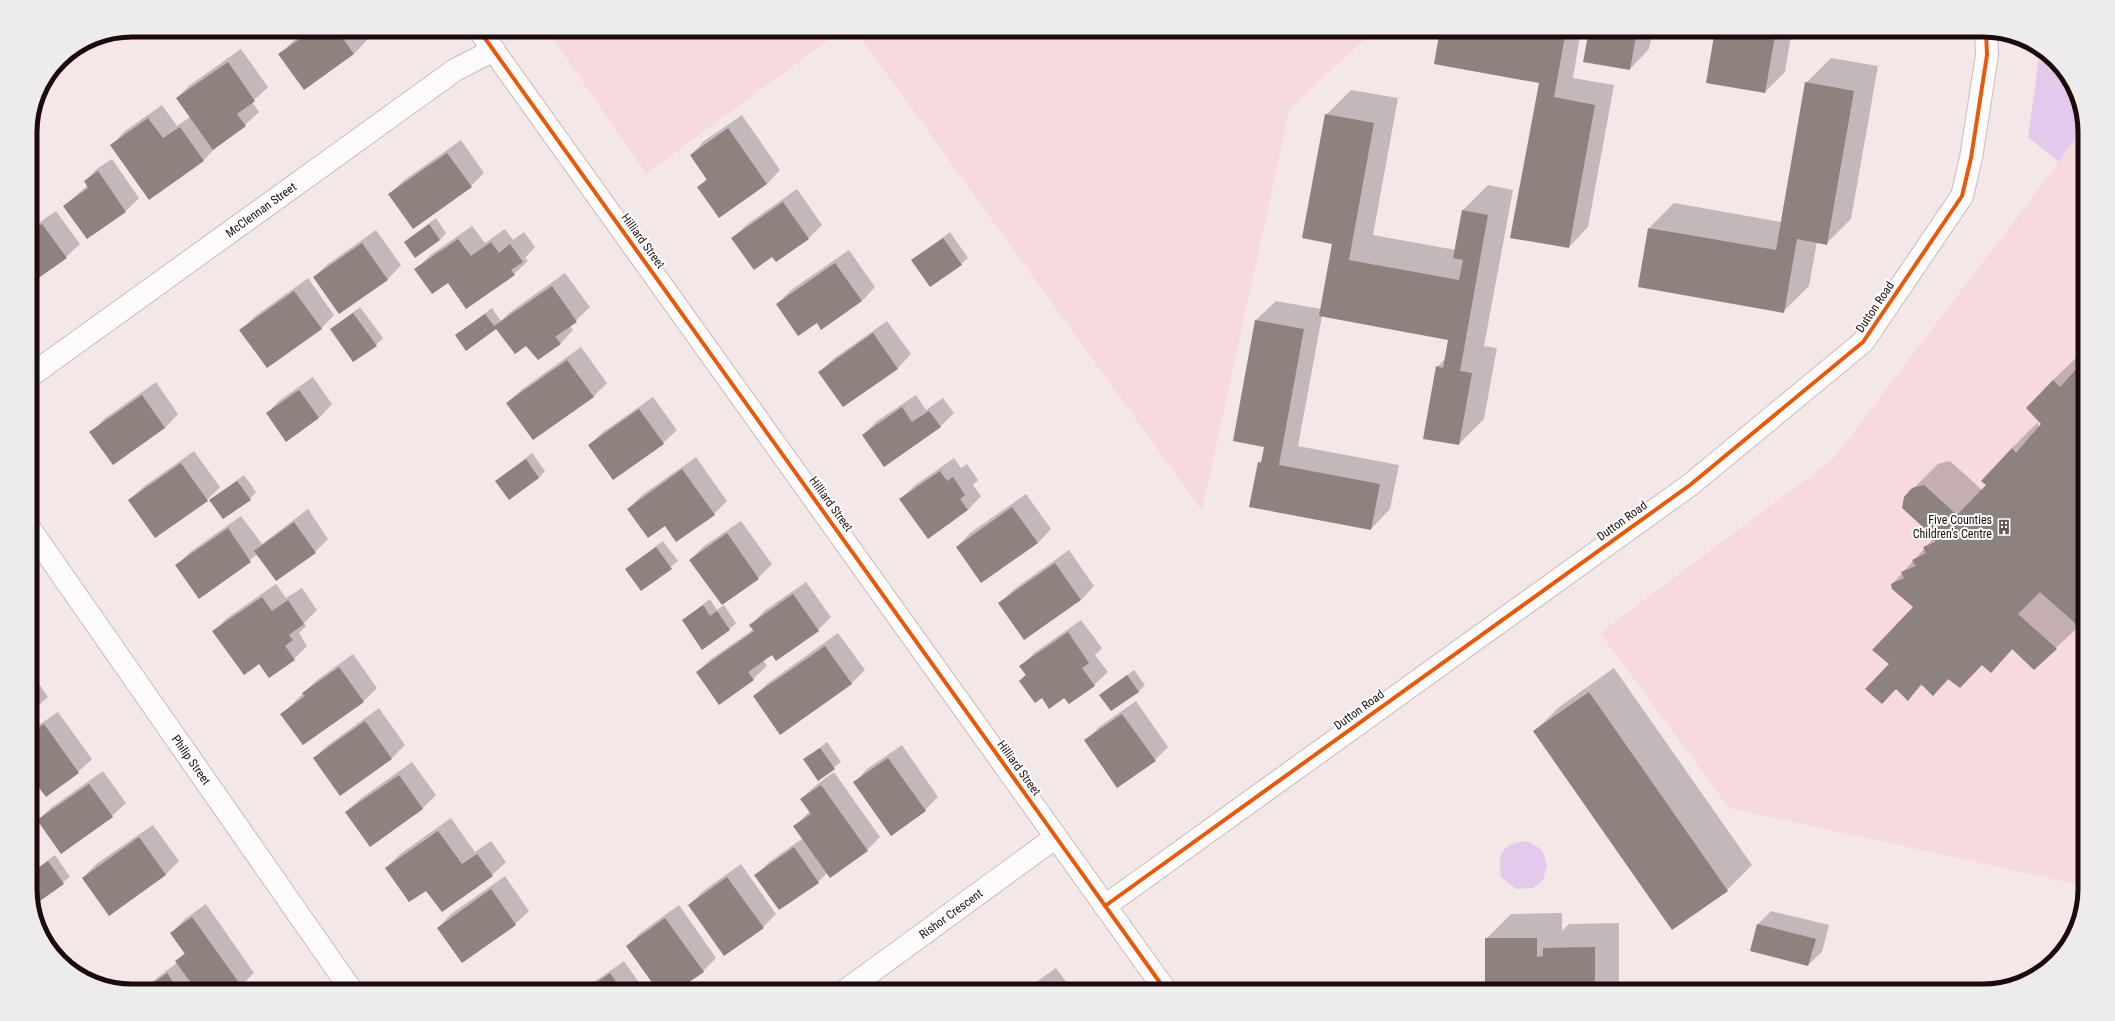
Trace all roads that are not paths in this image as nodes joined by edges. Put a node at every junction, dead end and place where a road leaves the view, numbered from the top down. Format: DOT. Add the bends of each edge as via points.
graph roads {
  1 [pos="484,37"];
  2 [pos="1986,37"];
  3 [pos="494,50"];
  4 [pos="37,371"];
  5 [pos="37,540"];
  6 [pos="1056,837"];
  7 [pos="1105,906"];
  8 [pos="347,984"];
  9 [pos="855,984"];
  10 [pos="1161,984"];
  1 -- 3 [label="street, Hilliard Street"];
  2 -- 7 [label="street, Dutton Road" via="1987,56 1971,158 1962,196 1863,342 1690,484"];
  3 -- 4 [label="street, McClennan Street" via="455,70"];
  3 -- 6 [label="street, Hilliard Street"];
  5 -- 8 [label="street, Philip Street"];
  6 -- 7 [label="street, Hilliard Street"];
  6 -- 9 [label="street, Rishor Crescent"];
  7 -- 10 [label="street, Hilliard Street"];
}
